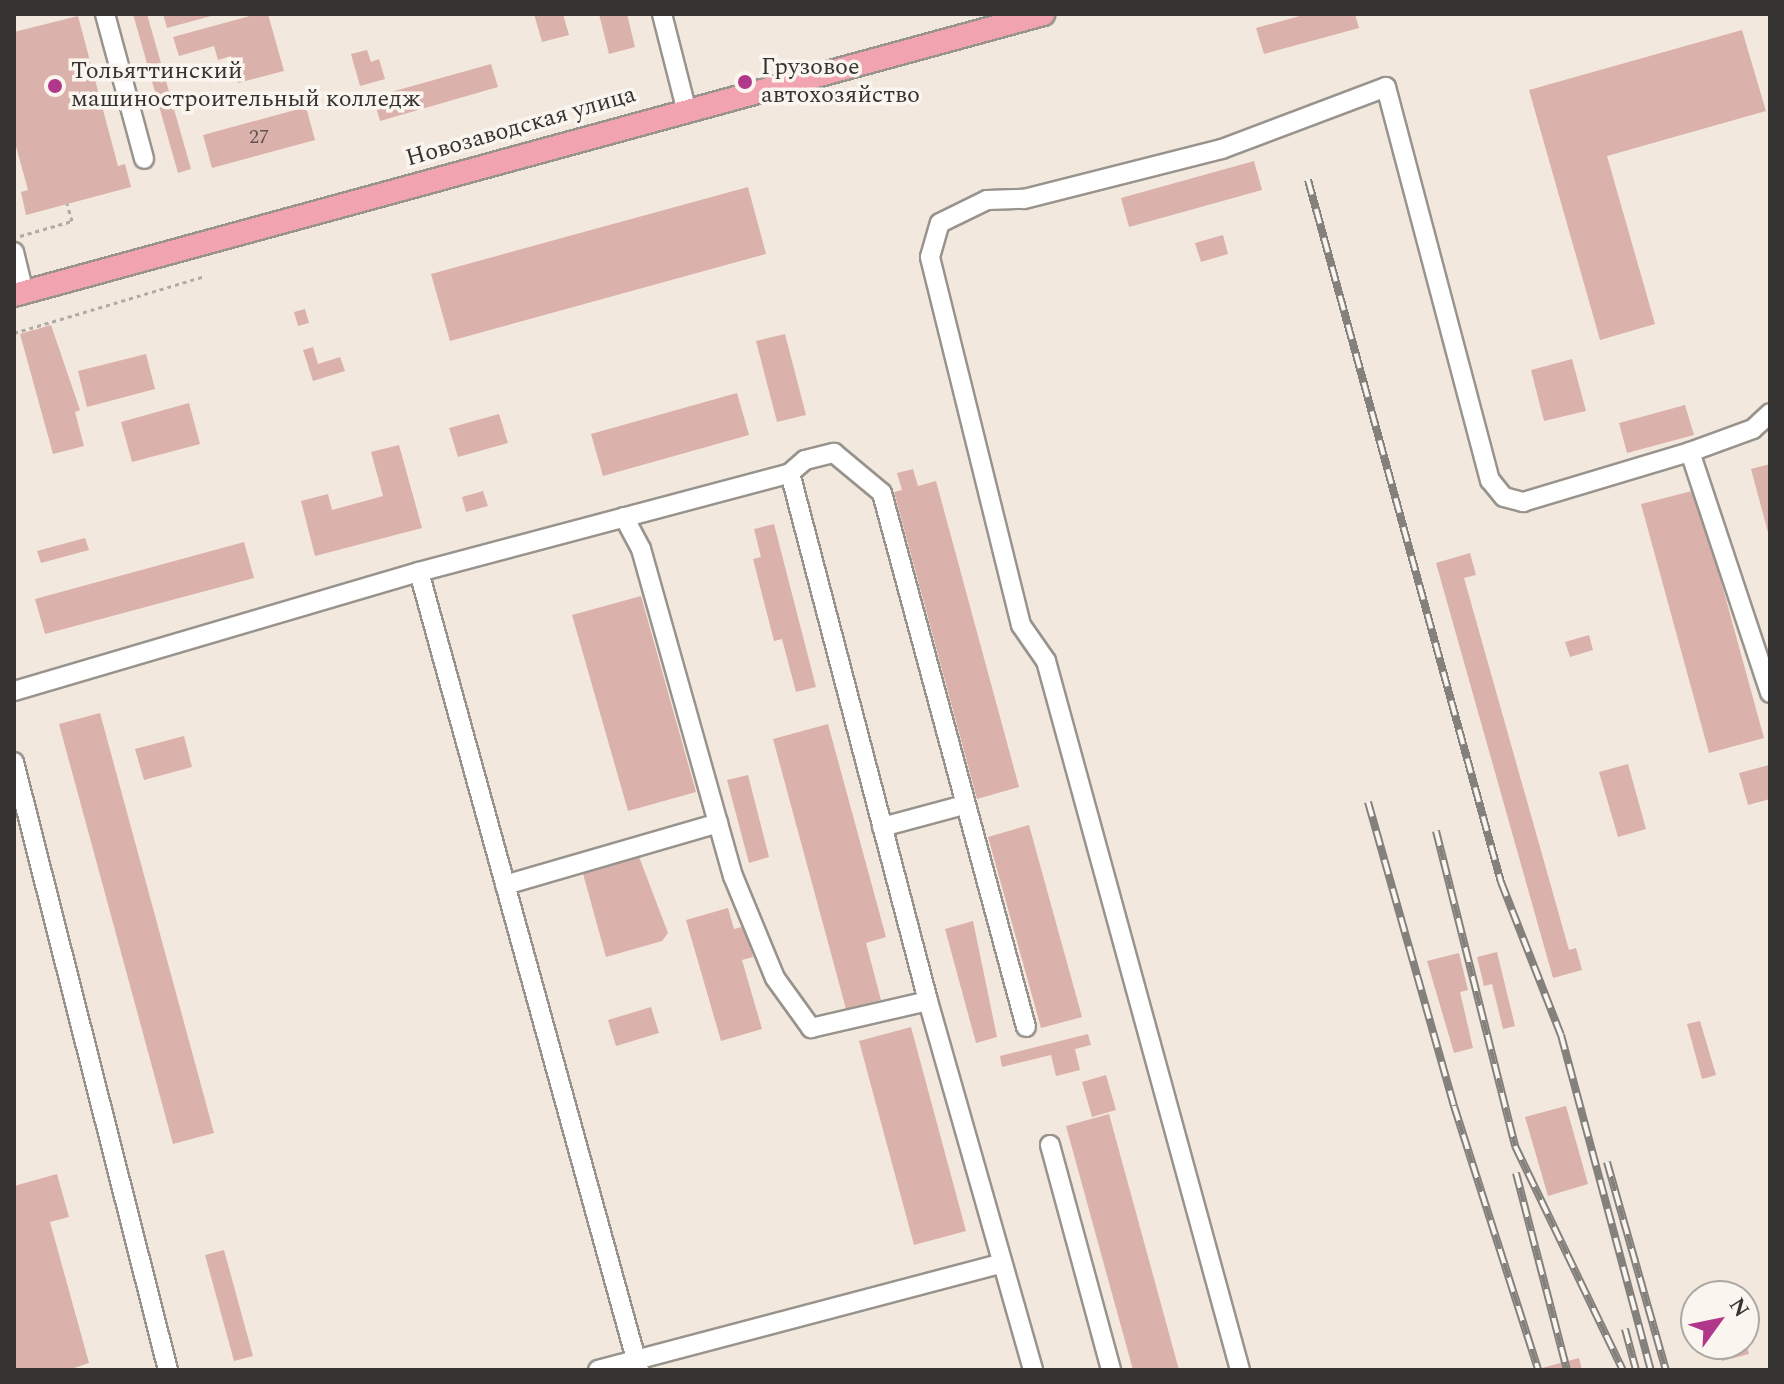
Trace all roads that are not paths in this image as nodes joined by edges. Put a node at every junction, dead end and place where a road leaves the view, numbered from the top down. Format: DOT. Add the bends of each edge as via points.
graph roads {
  1 [pos="105,14"];
  2 [pos="662,14"];
  3 [pos="1043,14"];
  4 [pos="686,108"];
  5 [pos="144,159"];
  6 [pos="14,252"];
  7 [pos="19,294"];
  8 [pos="1770,413"];
  9 [pos="1690,452"];
  10 [pos="790,473"];
  11 [pos="624,517"];
  12 [pos="419,572"];
  13 [pos="14,691"];
  14 [pos="1770,693"];
  15 [pos="14,762"];
  16 [pos="964,805"];
  17 [pos="718,823"];
  18 [pos="882,827"];
  19 [pos="505,885"];
  20 [pos="928,1001"];
  21 [pos="1026,1027"];
  22 [pos="1050,1145"];
  23 [pos="1002,1263"];
  24 [pos="638,1364"];
  25 [pos="168,1370"];
  26 [pos="598,1370"];
  27 [pos="1033,1370"];
  28 [pos="1111,1370"];
  29 [pos="1240,1370"];
  1 -- 5 [label="street"];
  2 -- 4 [label="street"];
  3 -- 4 [label="main road, Новозаводская улица"];
  4 -- 7 [label="main road, Новозаводская улица"];
  6 -- 7 [label="street"];
  8 -- 9 [label="street" via="1753,429"];
  9 -- 14 [label="street"];
  9 -- 29 [label="street" via="1523,502 1504,497 1490,480 1386,87 1222,149 1024,199 987,200 940,223 930,257 1021,625 1046,661"];
  10 -- 11 [label="street"];
  10 -- 16 [label="street" via="805,460 834,453 882,493"];
  10 -- 18 [label="street"];
  11 -- 12 [label="street"];
  11 -- 17 [label="street" via="641,549"];
  12 -- 13 [label="street"];
  12 -- 19 [label="street"];
  15 -- 25 [label="street"];
  16 -- 18 [label="street"];
  16 -- 21 [label="street"];
  17 -- 19 [label="street"];
  17 -- 20 [label="street" via="775,978 811,1028"];
  18 -- 20 [label="street"];
  19 -- 24 [label="street"];
  20 -- 23 [label="street"];
  22 -- 28 [label="street"];
  23 -- 24 [label="street"];
  23 -- 27 [label="street"];
  24 -- 26 [label="street"];
}
